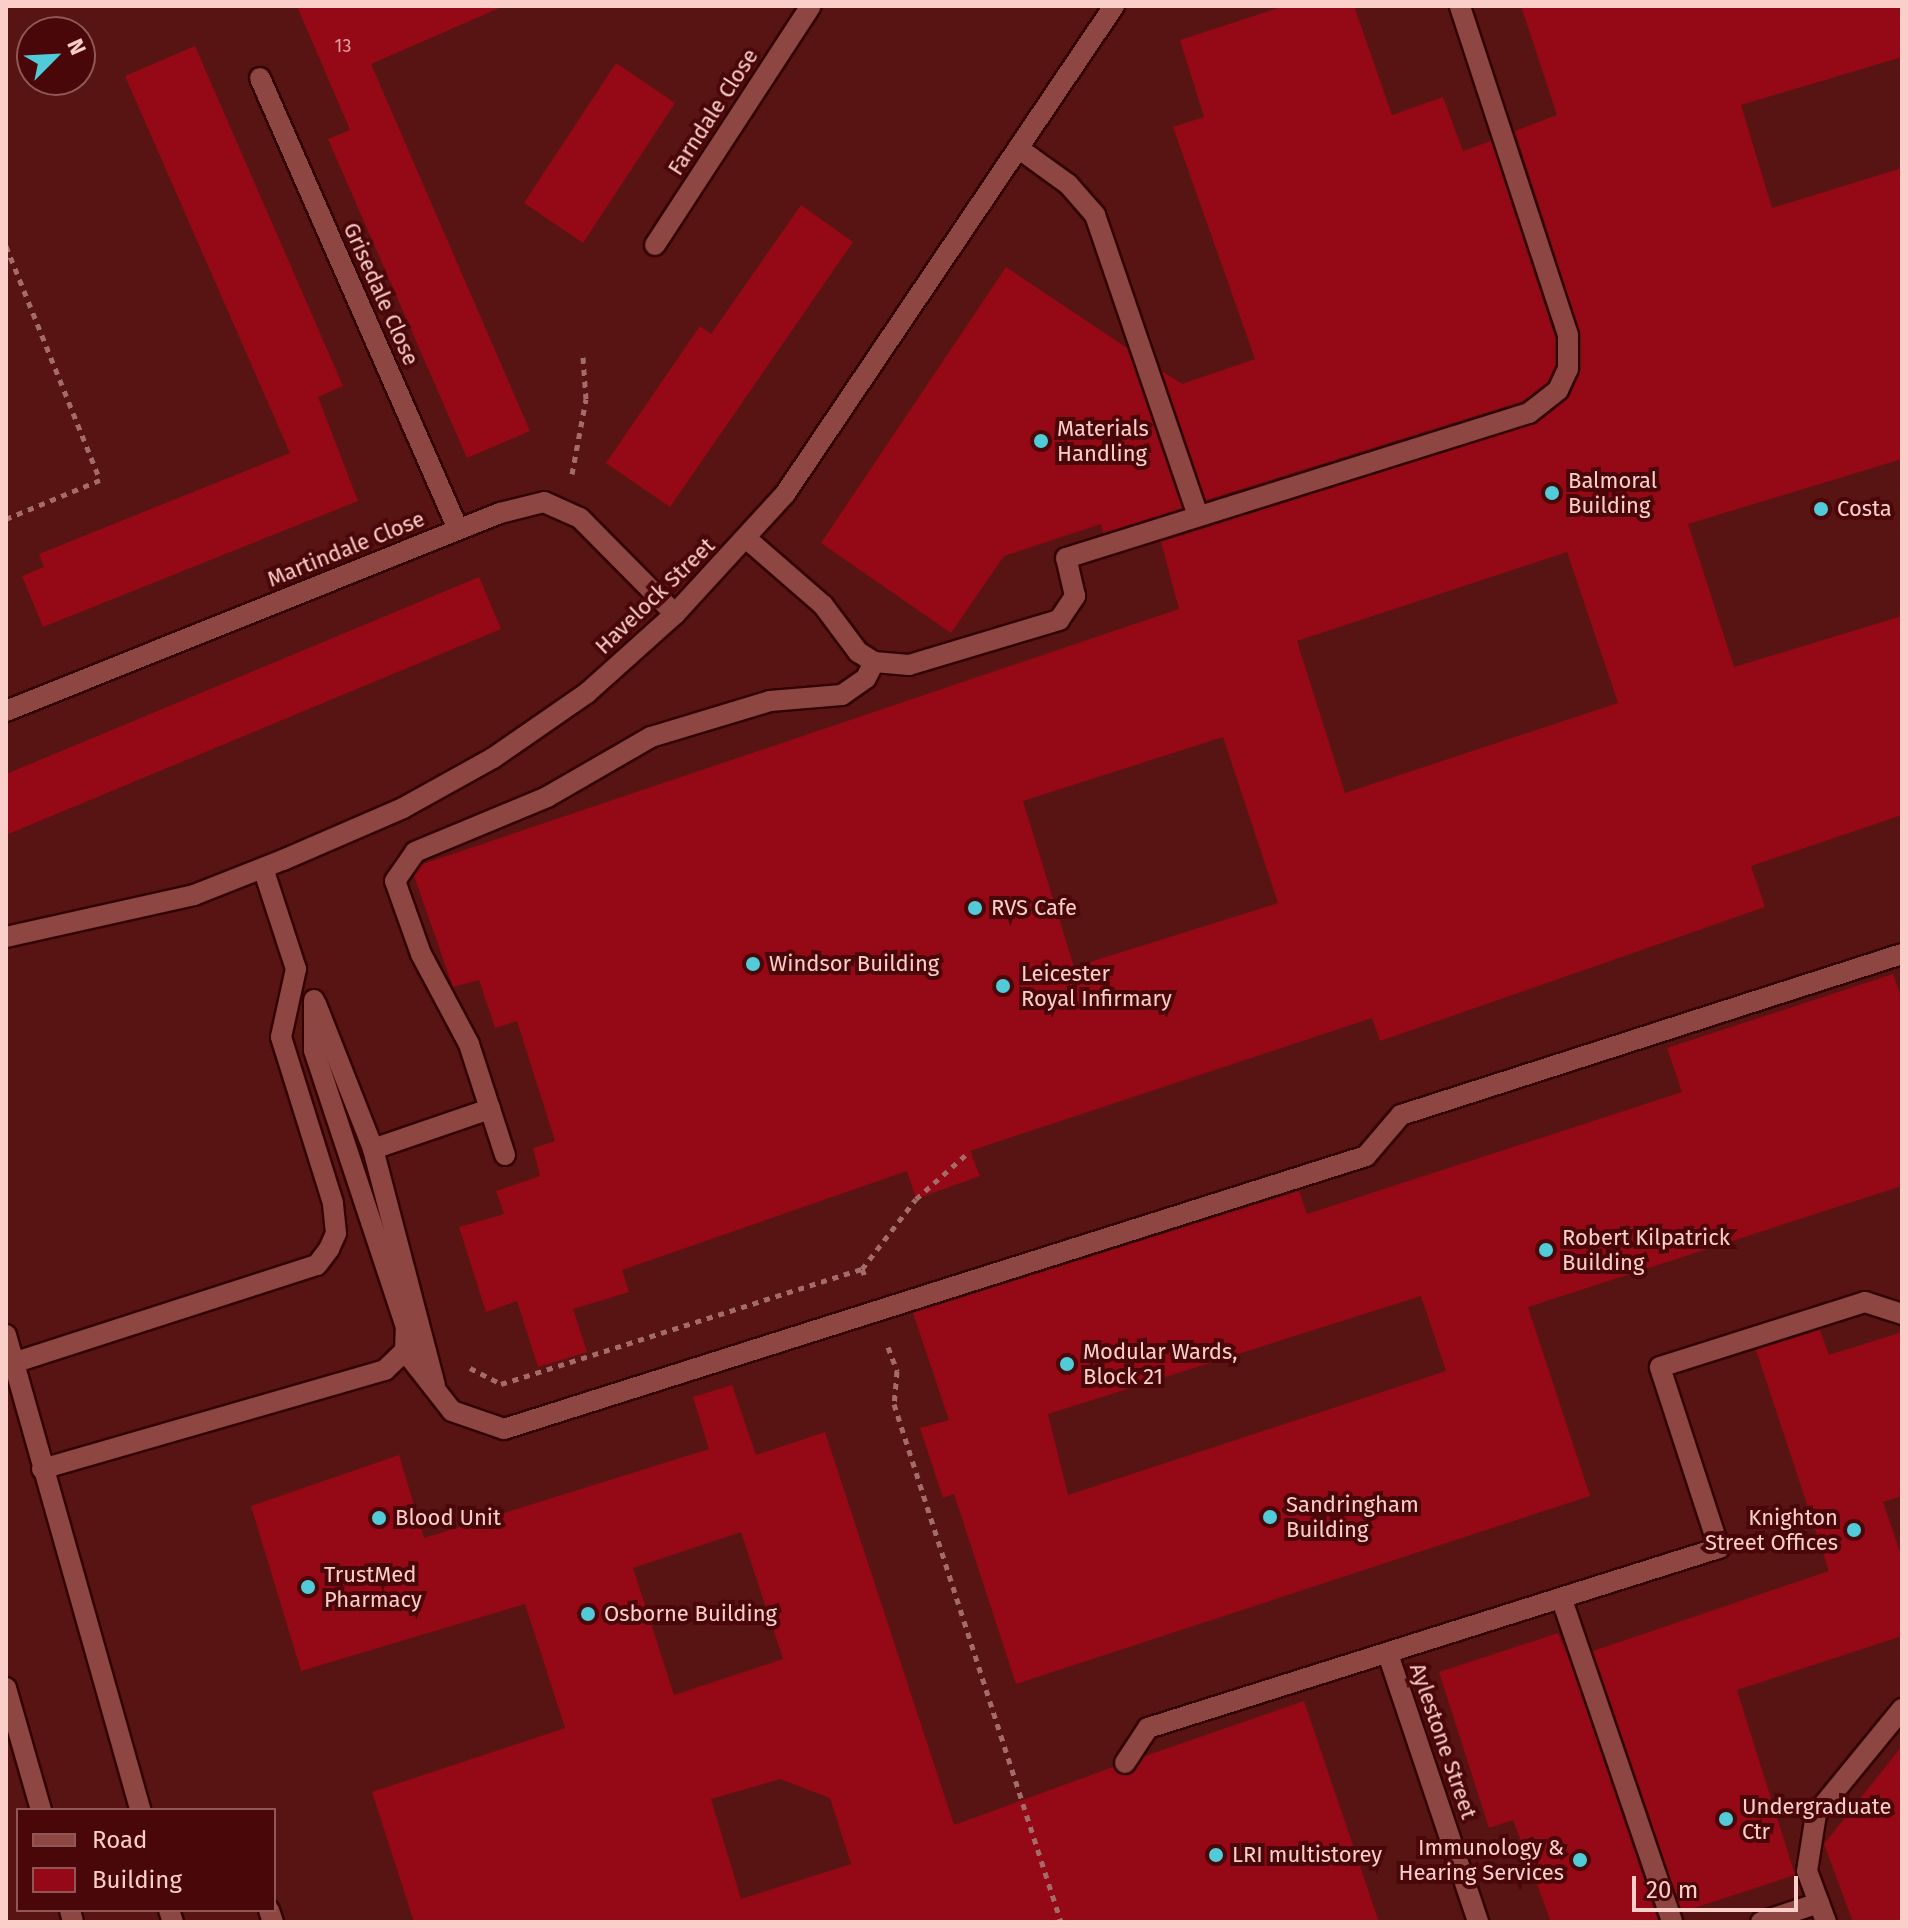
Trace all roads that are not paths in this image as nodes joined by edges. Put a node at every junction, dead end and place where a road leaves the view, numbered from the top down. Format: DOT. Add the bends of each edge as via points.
graph roads {
  1 [pos="811,6"];
  2 [pos="1114,6"];
  3 [pos="1460,6"];
  4 [pos="260,78"];
  5 [pos="1018,148"];
  6 [pos="655,245"];
  7 [pos="1198,516"];
  8 [pos="458,530"];
  9 [pos="747,539"];
  10 [pos="675,614"];
  11 [pos="874,662"];
  12 [pos="6,711"];
  13 [pos="263,868"];
  14 [pos="6,937"];
  15 [pos="1902,954"];
  16 [pos="296,969"];
  17 [pos="314,1000"];
  18 [pos="490,1109"];
  19 [pos="373,1149"];
  20 [pos="505,1155"];
  21 [pos="1902,1314"];
  22 [pos="6,1335"];
  23 [pos="405,1351"];
  24 [pos="13,1363"];
  25 [pos="436,1389"];
  26 [pos="42,1469"];
  27 [pos="1562,1600"];
  28 [pos="1389,1657"];
  29 [pos="6,1688"];
  30 [pos="1902,1709"];
  31 [pos="1125,1763"];
  32 [pos="40,1808"];
  33 [pos="139,1808"];
  34 [pos="1822,1912"];
  35 [pos="1478,1922"];
  36 [pos="1672,1922"];
  37 [pos="1761,1922"];
  1 -- 6 [label="street, Farndale Close"];
  2 -- 5 [label="street, Havelock Street"];
  3 -- 7 [label="street" via="1568,335 1568,369 1558,390 1529,413"];
  4 -- 8 [label="street, Grisedale Close"];
  5 -- 7 [label="street" via="1068,184 1095,215"];
  5 -- 9 [label="street, Havelock Street" via="821,447"];
  7 -- 11 [label="street" via="1066,558 1075,596 1059,620 909,665"];
  8 -- 10 [label="street, Martindale Close" via="544,502 564,506"];
  8 -- 12 [label="street, Martindale Close"];
  9 -- 10 [label="street, Havelock Street"];
  9 -- 11 [label="street" via="823,605 858,652"];
  10 -- 13 [label="street, Havelock Street" via="587,693 493,758 403,808"];
  11 -- 18 [label="street" via="866,678 842,695 770,701 651,737 547,797 415,852 395,881 421,954 469,1044"];
  13 -- 14 [label="street, Havelock Street" via="194,895"];
  13 -- 16 [label="street"];
  15 -- 25 [label="street" via="1401,1115 1366,1156 504,1429 471,1422 452,1411"];
  16 -- 17 [label="street"];
  16 -- 24 [label="street" via="281,1037 333,1203 336,1233 329,1249 317,1265"];
  17 -- 19 [label="street"];
  17 -- 23 [label="street" via="314,1050 406,1327"];
  18 -- 19 [label="street"];
  18 -- 20 [label="street"];
  19 -- 25 [label="street"];
  21 -- 27 [label="street, Aylestone Street" via="1865,1302 1660,1367 1719,1548"];
  22 -- 24 [label="street"];
  23 -- 25 [label="street"];
  23 -- 26 [label="street" via="385,1370"];
  24 -- 26 [label="street"];
  26 -- 33 [label="street"];
  27 -- 28 [label="street, Aylestone Street"];
  27 -- 36 [label="street"];
  28 -- 31 [label="street" via="1148,1728"];
  28 -- 35 [label="street, Aylestone Street"];
  29 -- 32 [label="street"];
  30 -- 34 [label="street" via="1816,1814 1807,1871"];
  34 -- 37 [label="street"];
}
